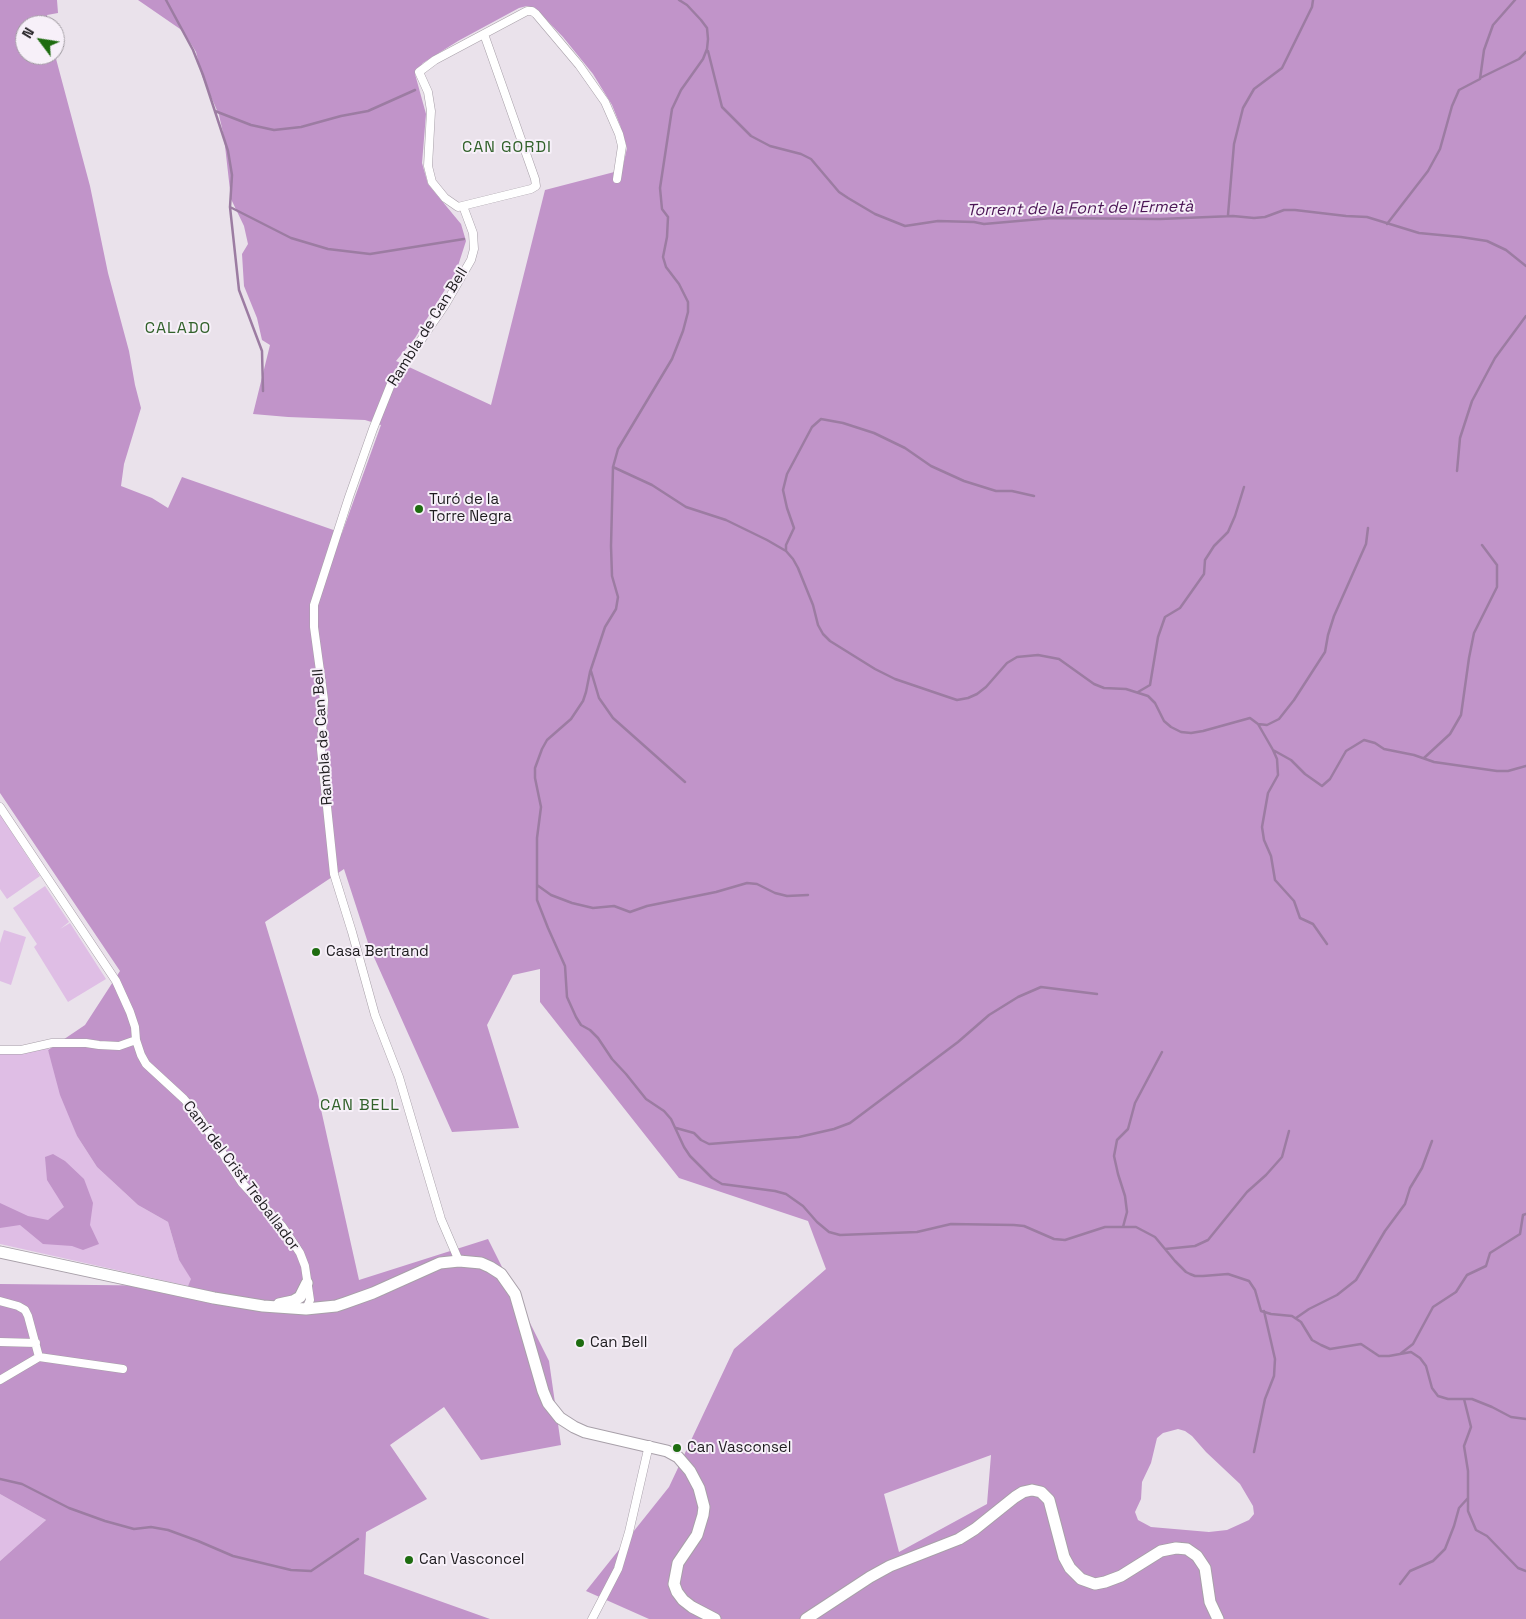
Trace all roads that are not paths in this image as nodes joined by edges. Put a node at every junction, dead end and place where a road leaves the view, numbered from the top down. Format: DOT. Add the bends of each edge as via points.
graph roads {
  1 [pos="484,34"];
  2 [pos="617,179"];
  3 [pos="463,206"];
  4 [pos="0,806"];
  5 [pos="136,1040"];
  6 [pos="0,1050"];
  7 [pos="0,1252"];
  8 [pos="459,1261"];
  9 [pos="307,1283"];
  10 [pos="0,1301"];
  11 [pos="308,1304"];
  12 [pos="263,1306"];
  13 [pos="0,1342"];
  14 [pos="36,1343"];
  15 [pos="40,1357"];
  16 [pos="123,1369"];
  17 [pos="0,1380"];
  18 [pos="649,1445"];
  19 [pos="592,1619"];
  20 [pos="715,1619"];
  21 [pos="806,1619"];
  22 [pos="1218,1619"];
  1 -- 2 [label="street" via="527,10 536,14 592,80 605,102 622,146"];
  1 -- 3 [label="street" via="419,72 428,92 431,111 428,166 432,182 452,204"];
  1 -- 3 [label="street" via="536,186"];
  3 -- 8 [label="street, Rambla de Can Bell" via="473,233 471,260 445,305 391,384 349,496 314,605 324,700 321,748 334,874 375,1015 398,1077 441,1219"];
  4 -- 5 [label="street, Camí del Crist Treballador" via="116,981 132,1017"];
  5 -- 6 [label="street" via="119,1046 86,1042 52,1043 20,1050"];
  5 -- 9 [label="street, Camí del Crist Treballador" via="146,1064 197,1114 242,1183 282,1226 300,1253"];
  7 -- 12 [label="main road"];
  8 -- 11 [label="main road" via="432,1266 336,1306 319,1308"];
  8 -- 18 [label="main road" via="490,1267 501,1274 512,1288 543,1391 560,1418 585,1432"];
  9 -- 11 [label="main road" via="304,1300"];
  9 -- 12 [label="main road" via="300,1297 293,1301"];
  10 -- 14 [label="street" via="25,1310"];
  11 -- 12 [label="main road"];
  13 -- 14 [label="street"];
  14 -- 15 [label="street"];
  15 -- 16 [label="street"];
  15 -- 17 [label="street"];
  18 -- 19 [label="street" via="618,1569"];
  18 -- 20 [label="main road" via="678,1457 700,1488 704,1507 702,1522 678,1564 674,1584 683,1600"];
  21 -- 22 [label="main road" via="890,1566 959,1539 1015,1497 1032,1490 1041,1492 1049,1500 1066,1562 1081,1579 1095,1584 1105,1582 1161,1552 1187,1549 1205,1568 1210,1602"];
}
